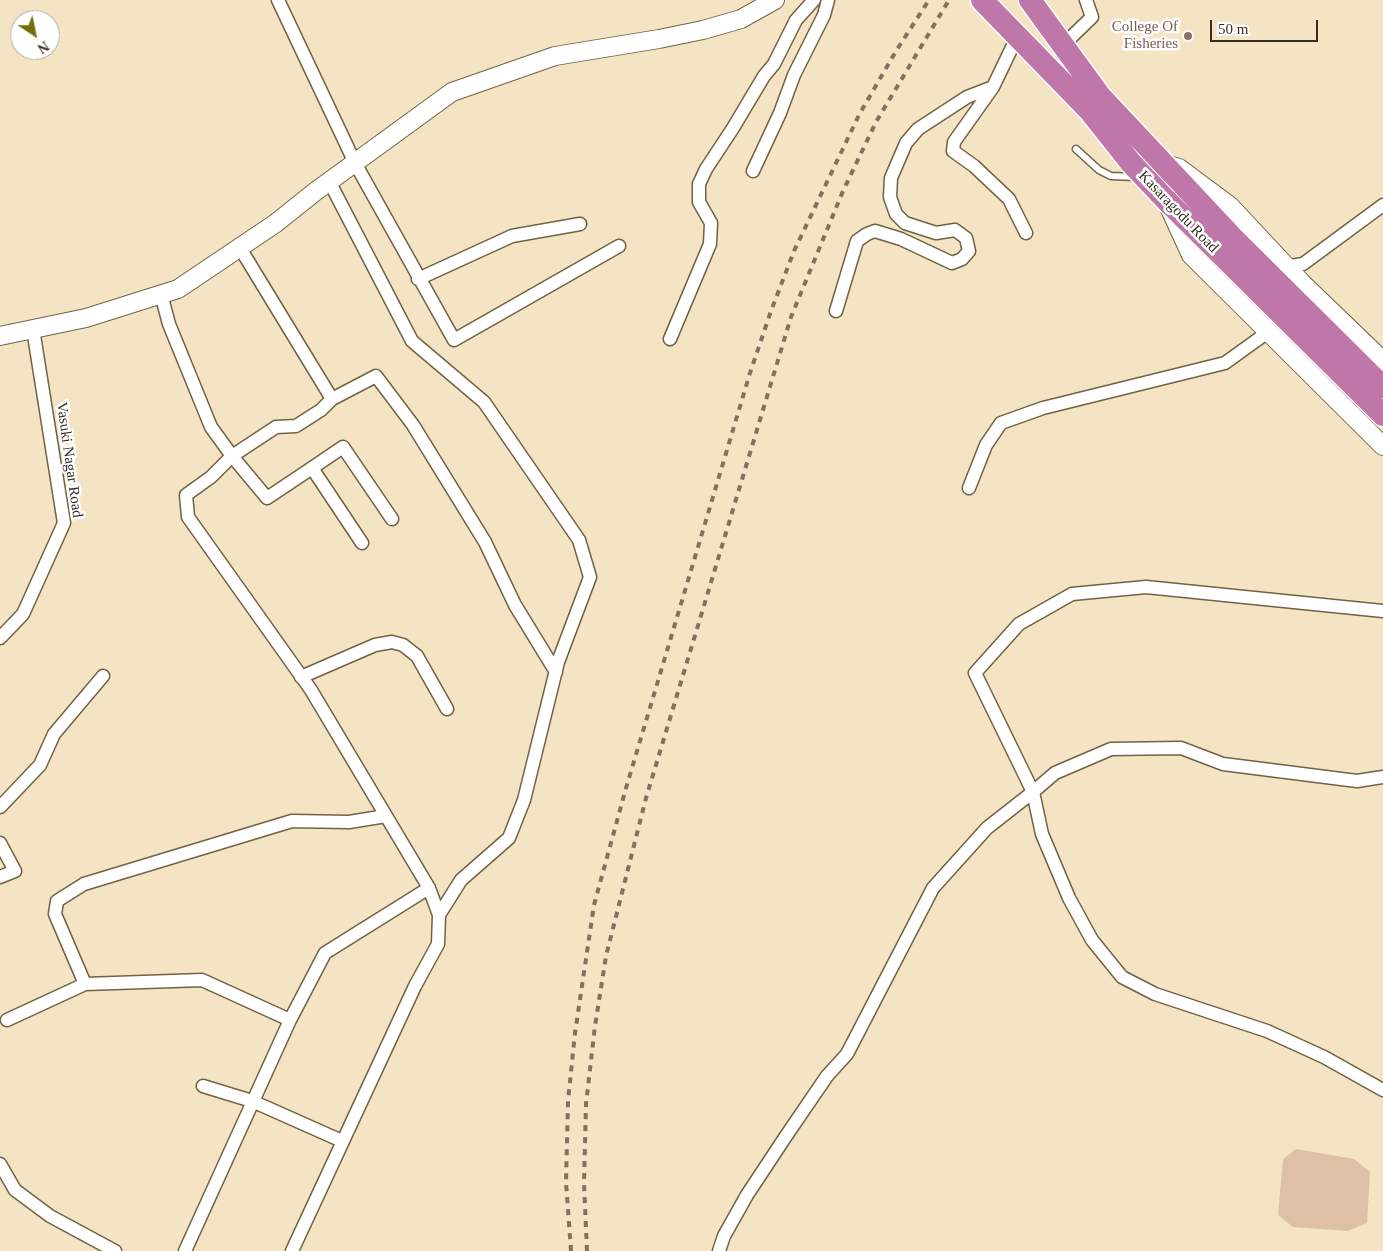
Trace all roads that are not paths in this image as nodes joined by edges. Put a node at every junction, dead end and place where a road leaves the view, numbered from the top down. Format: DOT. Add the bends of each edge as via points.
graph roads {
  1 [pos="278,0"];
  2 [pos="775,0"];
  3 [pos="814,0"];
  4 [pos="828,0"];
  5 [pos="982,0"];
  6 [pos="1030,0"];
  7 [pos="1086,0"];
  8 [pos="1017,37"];
  9 [pos="1062,46"];
  10 [pos="993,87"];
  11 [pos="1076,149"];
  12 [pos="1162,162"];
  13 [pos="355,163"];
  14 [pos="753,171"];
  15 [pos="1144,176"];
  16 [pos="329,181"];
  17 [pos="1166,200"];
  18 [pos="1383,205"];
  19 [pos="580,224"];
  20 [pos="1026,233"];
  21 [pos="619,246"];
  22 [pos="240,248"];
  23 [pos="1294,265"];
  24 [pos="418,279"];
  25 [pos="160,294"];
  26 [pos="836,311"];
  27 [pos="33,329"];
  28 [pos="1268,332"];
  29 [pos="0,336"];
  30 [pos="670,339"];
  31 [pos="1383,361"];
  32 [pos="1383,387"];
  33 [pos="332,399"];
  34 [pos="1383,415"];
  35 [pos="1383,446"];
  36 [pos="232,456"];
  37 [pos="312,468"];
  38 [pos="969,488"];
  39 [pos="392,519"];
  40 [pos="362,543"];
  41 [pos="1383,611"];
  42 [pos="0,638"];
  43 [pos="556,672"];
  44 [pos="103,676"];
  45 [pos="301,677"];
  46 [pos="447,709"];
  47 [pos="1383,777"];
  48 [pos="1033,792"];
  49 [pos="0,807"];
  50 [pos="386,816"];
  51 [pos="0,843"];
  52 [pos="0,877"];
  53 [pos="429,888"];
  54 [pos="439,915"];
  55 [pos="85,984"];
  56 [pos="2,1018"];
  57 [pos="290,1020"];
  58 [pos="203,1086"];
  59 [pos="1383,1090"];
  60 [pos="252,1101"];
  61 [pos="342,1141"];
  62 [pos="0,1164"];
  63 [pos="115,1251"];
  64 [pos="184,1251"];
  65 [pos="292,1251"];
  66 [pos="719,1251"];
  1 -- 13 [label="street"];
  2 -- 13 [label="street" via="741,19 703,30 555,56 452,92"];
  3 -- 30 [label="street" via="796,20 774,64 699,184 699,202 711,223 710,244"];
  4 -- 14 [label="street"];
  5 -- 8 [label="highway, Kasaragodu Road"];
  6 -- 9 [label="highway, Kasaragodu Road"];
  7 -- 9 [label="street" via="1092,17"];
  8 -- 10 [label="street"];
  8 -- 15 [label="highway, Kasaragodu Road" via="1089,110"];
  9 -- 12 [label="highway, Kasaragodu Road" via="1100,96"];
  10 -- 20 [label="street" via="954,142 953,151 974,166 1009,200"];
  10 -- 26 [label="street" via="968,97 918,129 906,143 891,178 890,197 896,214 905,223 936,233 955,230 966,238 969,250 962,259 952,263 900,239 876,231 867,234 857,241"];
  11 -- 15 [label="lane" via="1099,170 1111,176"];
  12 -- 23 [label="street" via="1179,168 1230,206"];
  12 -- 32 [label="highway, Kasaragodu Road" via="1232,238"];
  13 -- 16 [label="street"];
  13 -- 24 [label="street"];
  15 -- 17 [label="highway, Kasaragodu Road"];
  16 -- 22 [label="street"];
  16 -- 43 [label="street" via="412,341 484,402 579,540 590,577"];
  17 -- 28 [label="street" via="1191,255"];
  17 -- 34 [label="highway, Kasaragodu Road"];
  18 -- 23 [label="street"];
  19 -- 24 [label="street" via="512,236"];
  21 -- 24 [label="street" via="454,340"];
  22 -- 25 [label="street" via="178,289"];
  22 -- 33 [label="street"];
  23 -- 31 [label="street" via="1302,283"];
  25 -- 27 [label="street" via="86,318"];
  25 -- 36 [label="street" via="211,427"];
  27 -- 29 [label="street"];
  27 -- 42 [label="street, Vasuki Nagar Road" via="64,523 23,614"];
  28 -- 35 [label="street"];
  28 -- 38 [label="street" via="1225,363 1043,408 1001,422 986,445"];
  33 -- 36 [label="street" via="322,410 296,426 276,427"];
  33 -- 43 [label="street" via="376,376 413,426 485,542 515,605"];
  36 -- 37 [label="street" via="267,498"];
  36 -- 45 [label="street" via="186,495 188,517"];
  37 -- 39 [label="street" via="343,447"];
  37 -- 40 [label="street"];
  41 -- 48 [label="street" via="1146,587 1072,594 1019,624 975,673"];
  43 -- 54 [label="street" via="524,800 509,838 461,880"];
  44 -- 49 [label="street" via="54,734 40,764"];
  45 -- 46 [label="street" via="375,645 392,642 403,645 417,656"];
  45 -- 50 [label="street"];
  47 -- 48 [label="street" via="1357,781 1223,764 1181,748 1111,749 1055,773"];
  48 -- 59 [label="street" via="1042,834 1069,898 1092,940 1122,977 1156,994 1267,1031 1324,1057"];
  48 -- 66 [label="street" via="987,828 933,888 847,1054 827,1076 747,1195"];
  50 -- 53 [label="street"];
  50 -- 55 [label="street" via="349,822 292,822 84,884 56,901 55,914"];
  51 -- 52 [label="street" via="15,871"];
  53 -- 54 [label="street"];
  53 -- 57 [label="street" via="325,953"];
  54 -- 61 [label="street" via="438,944"];
  55 -- 56 [label="street"];
  55 -- 57 [label="street" via="202,980"];
  57 -- 60 [label="street"];
  58 -- 60 [label="street"];
  60 -- 61 [label="street"];
  60 -- 64 [label="street"];
  61 -- 65 [label="street"];
  62 -- 63 [label="street" via="15,1190 50,1216"];
}
